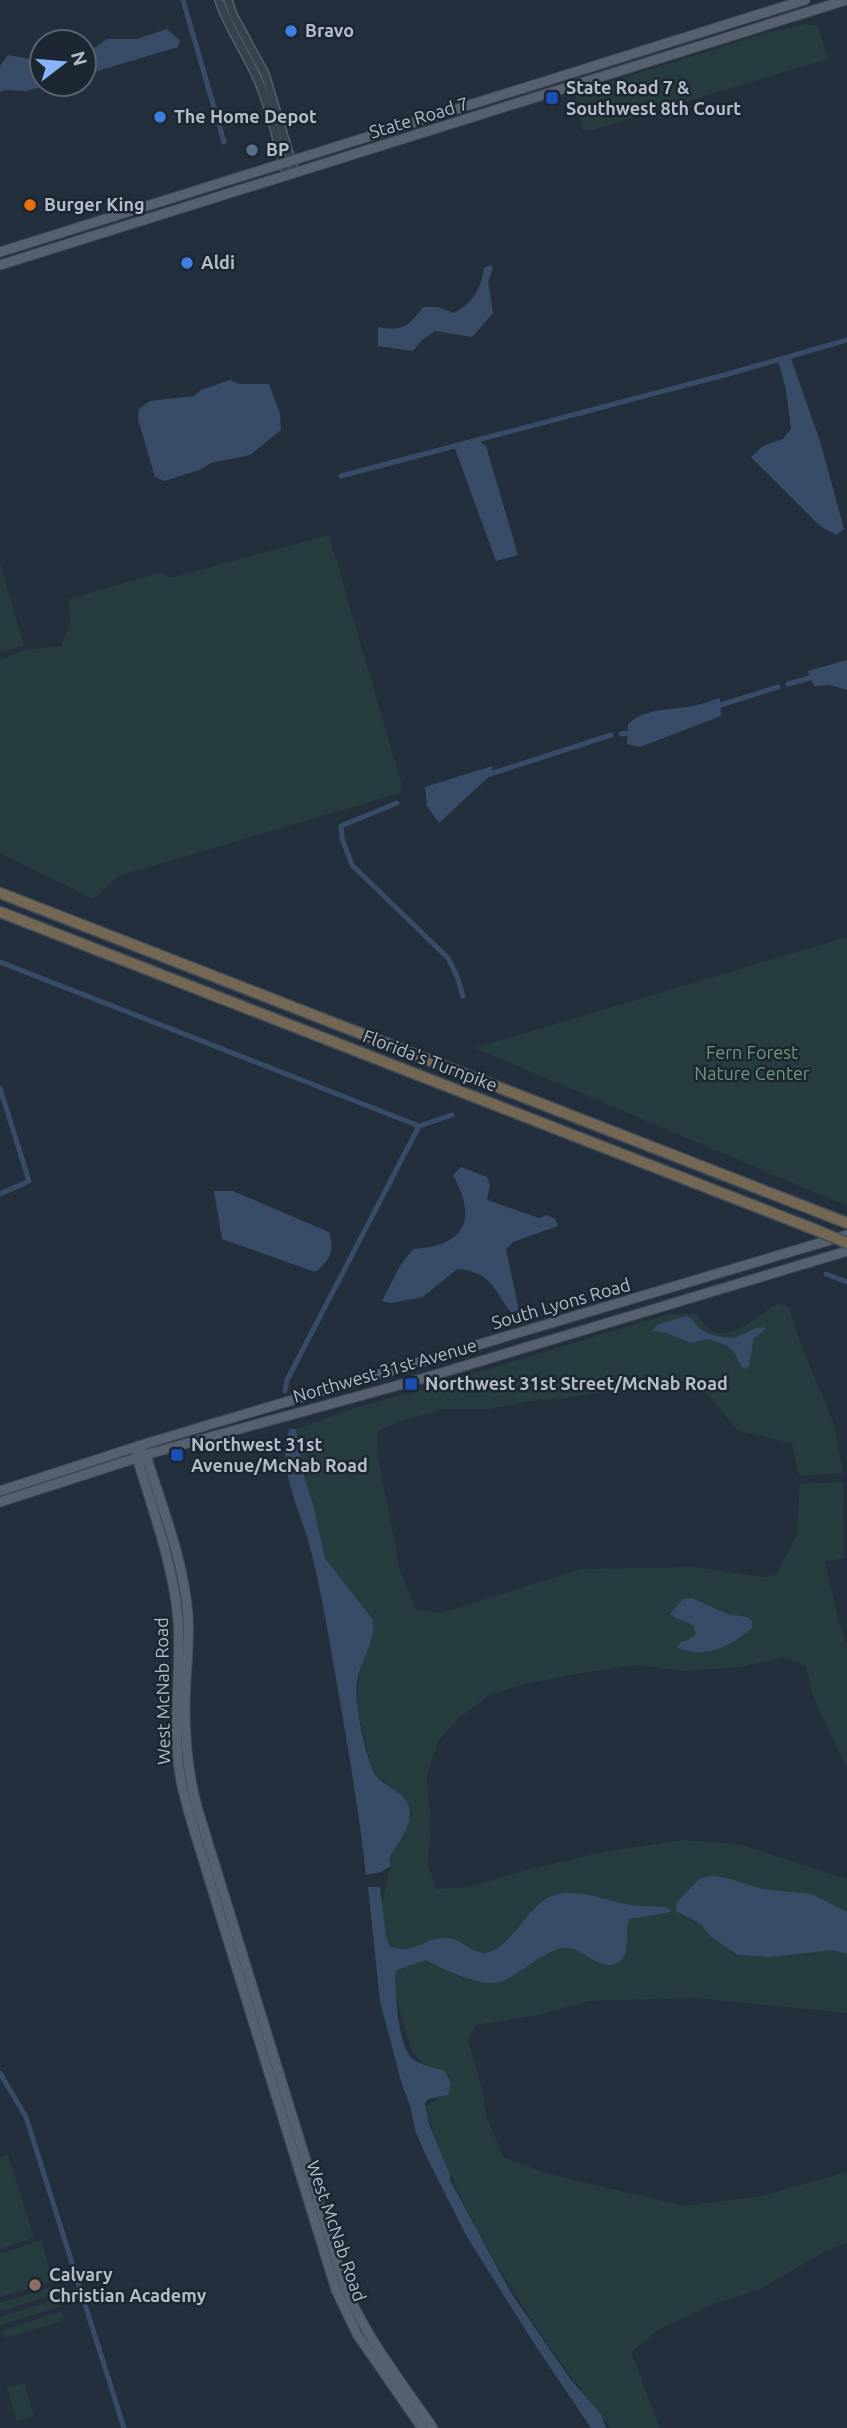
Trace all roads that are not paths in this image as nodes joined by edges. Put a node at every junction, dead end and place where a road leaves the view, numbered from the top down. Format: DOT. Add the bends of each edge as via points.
graph roads {
  1 [pos="219,0"];
  2 [pos="228,0"];
  3 [pos="805,0"];
  4 [pos="846,0"];
  5 [pos="585,69"];
  6 [pos="556,78"];
  7 [pos="565,88"];
  8 [pos="544,94"];
  9 [pos="454,110"];
  10 [pos="425,132"];
  11 [pos="287,163"];
  12 [pos="291,174"];
  13 [pos="0,252"];
  14 [pos="0,265"];
  15 [pos="0,893"];
  16 [pos="0,912"];
  17 [pos="844,1222"];
  18 [pos="847,1235"];
  19 [pos="847,1243"];
  20 [pos="847,1251"];
  21 [pos="572,1317"];
  22 [pos="576,1331"];
  23 [pos="138,1446"];
  24 [pos="141,1457"];
  25 [pos="0,1490"];
  26 [pos="0,1502"];
  27 [pos="422,2428"];
  28 [pos="433,2428"];
  1 -- 11 [label="street" via="257,78"];
  2 -- 11 [label="street" via="265,74"];
  3 -- 5 [label="main road, State Road 7"];
  4 -- 7 [label="main road, State Road 7"];
  5 -- 6 [label="main road, State Road 7"];
  5 -- 7 [label="main road"];
  6 -- 8 [label="main road"];
  6 -- 9 [label="main road, State Road 7"];
  7 -- 8 [label="main road, State Road 7"];
  8 -- 10 [label="main road, State Road 7"];
  9 -- 10 [label="main road" via="433,121"];
  9 -- 11 [label="main road, State Road 7"];
  10 -- 12 [label="main road, State Road 7"];
  11 -- 12 [label="street"];
  11 -- 13 [label="main road, State Road 7"];
  12 -- 14 [label="main road, State Road 7"];
  15 -- 17 [label="highway, Florida's Turnpike"];
  16 -- 19 [label="highway, Florida's Turnpike, bridge"];
  18 -- 21 [label="main road, South Lyons Road"];
  20 -- 22 [label="main road, Northwest 31st Avenue"];
  21 -- 22 [label="main road"];
  21 -- 23 [label="main road, South Lyons Road"];
  22 -- 24 [label="main road, Northwest 31st Avenue"];
  23 -- 24 [label="main road, West McNab Road"];
  23 -- 25 [label="main road"];
  24 -- 26 [label="main road, Northwest 31st Avenue"];
  24 -- 27 [label="main road, West McNab Road" via="175,1595 177,1749 182,1789 336,2290 357,2334"];
  24 -- 28 [label="main road, West McNab Road" via="181,1572 188,1613 186,1749 197,1807 351,2303 380,2354"];
}
